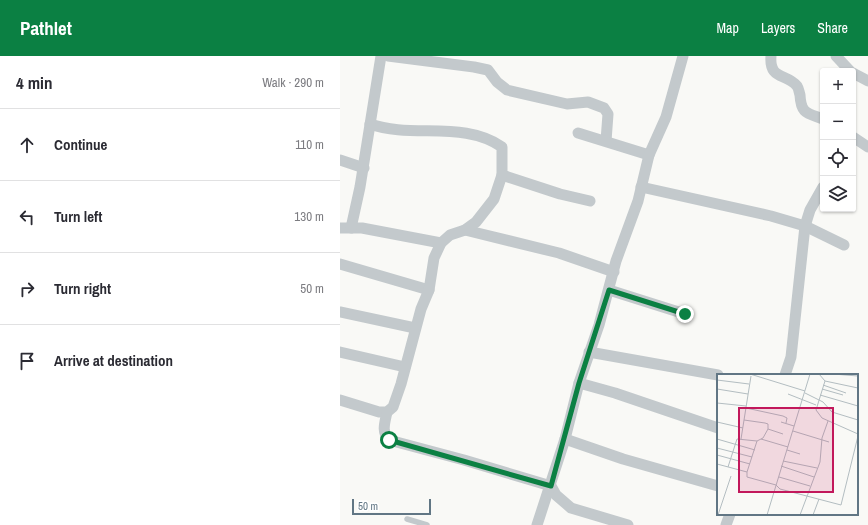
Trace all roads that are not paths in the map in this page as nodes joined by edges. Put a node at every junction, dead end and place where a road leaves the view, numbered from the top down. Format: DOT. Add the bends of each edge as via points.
graph roads {
  1 [pos="381,56"];
  2 [pos="388,56"];
  3 [pos="683,56"];
  4 [pos="771,56"];
  5 [pos="836,56"];
  6 [pos="847,68"];
  7 [pos="856,75"];
  8 [pos="868,81"];
  9 [pos="820,119"];
  10 [pos="370,124"];
  11 [pos="578,133"];
  12 [pos="856,139"];
  13 [pos="606,141"];
  14 [pos="868,147"];
  15 [pos="649,155"];
  16 [pos="340,160"];
  17 [pos="364,168"];
  18 [pos="502,175"];
  19 [pos="641,187"];
  20 [pos="820,192"];
  21 [pos="590,201"];
  22 [pos="805,226"];
  23 [pos="345,228"];
  24 [pos="465,230"];
  25 [pos="441,243"];
  26 [pos="844,245"];
  27 [pos="340,264"];
  28 [pos="614,272"];
  29 [pos="429,290"];
  30 [pos="609,290"];
  31 [pos="340,312"];
  32 [pos="685,314"];
  33 [pos="415,328"];
  34 [pos="340,352"];
  35 [pos="589,352"];
  36 [pos="405,367"];
  37 [pos="785,374"];
  38 [pos="717,375"];
  39 [pos="579,383"];
  40 [pos="340,400"];
  41 [pos="387,412"];
  42 [pos="717,428"];
  43 [pos="565,439"];
  44 [pos="551,486"];
  45 [pos="717,486"];
  46 [pos="730,515"];
  47 [pos="407,519"];
  48 [pos="427,525"];
  49 [pos="537,525"];
  50 [pos="628,525"];
  51 [pos="726,525"];
  1 -- 10 [label="street"];
  2 -- 13 [label="street" via="488,70 502,87 514,92 567,104 588,102 604,108 608,114"];
  3 -- 15 [label="street" via="666,117"];
  4 -- 9 [label="street" via="772,70 796,85 799,90 801,109"];
  5 -- 6 [label="street"];
  7 -- 8 [label="street"];
  10 -- 17 [label="street"];
  10 -- 18 [label="street" via="396,130 460,133 498,144 502,147"];
  11 -- 13 [label="street"];
  12 -- 14 [label="street"];
  13 -- 15 [label="street"];
  15 -- 19 [label="street"];
  16 -- 17 [label="street"];
  17 -- 23 [label="street"];
  18 -- 21 [label="street"];
  18 -- 24 [label="street" via="494,199 487,210"];
  19 -- 22 [label="street"];
  19 -- 28 [label="street"];
  20 -- 22 [label="street"];
  22 -- 26 [label="street"];
  22 -- 37 [label="street" via="791,357"];
  23 -- 25 [label="street" via="362,228"];
  24 -- 25 [label="street" via="450,235"];
  24 -- 28 [label="street" via="559,253"];
  25 -- 29 [label="street" via="434,258"];
  27 -- 29 [label="street"];
  28 -- 30 [label="street"];
  29 -- 33 [label="street"];
  30 -- 32 [label="street"];
  30 -- 35 [label="street"];
  31 -- 33 [label="street"];
  33 -- 36 [label="street"];
  34 -- 36 [label="street"];
  35 -- 38 [label="street"];
  35 -- 39 [label="street"];
  36 -- 41 [label="street" via="393,407"];
  39 -- 42 [label="street"];
  39 -- 43 [label="street"];
  40 -- 41 [label="street"];
  41 -- 44 [label="street" via="384,431 389,440"];
  43 -- 44 [label="street"];
  43 -- 45 [label="street" via="623,459"];
  44 -- 49 [label="street"];
  44 -- 50 [label="street" via="556,496 571,508"];
  46 -- 51 [label="street"];
  47 -- 48 [label="lane"];
}
